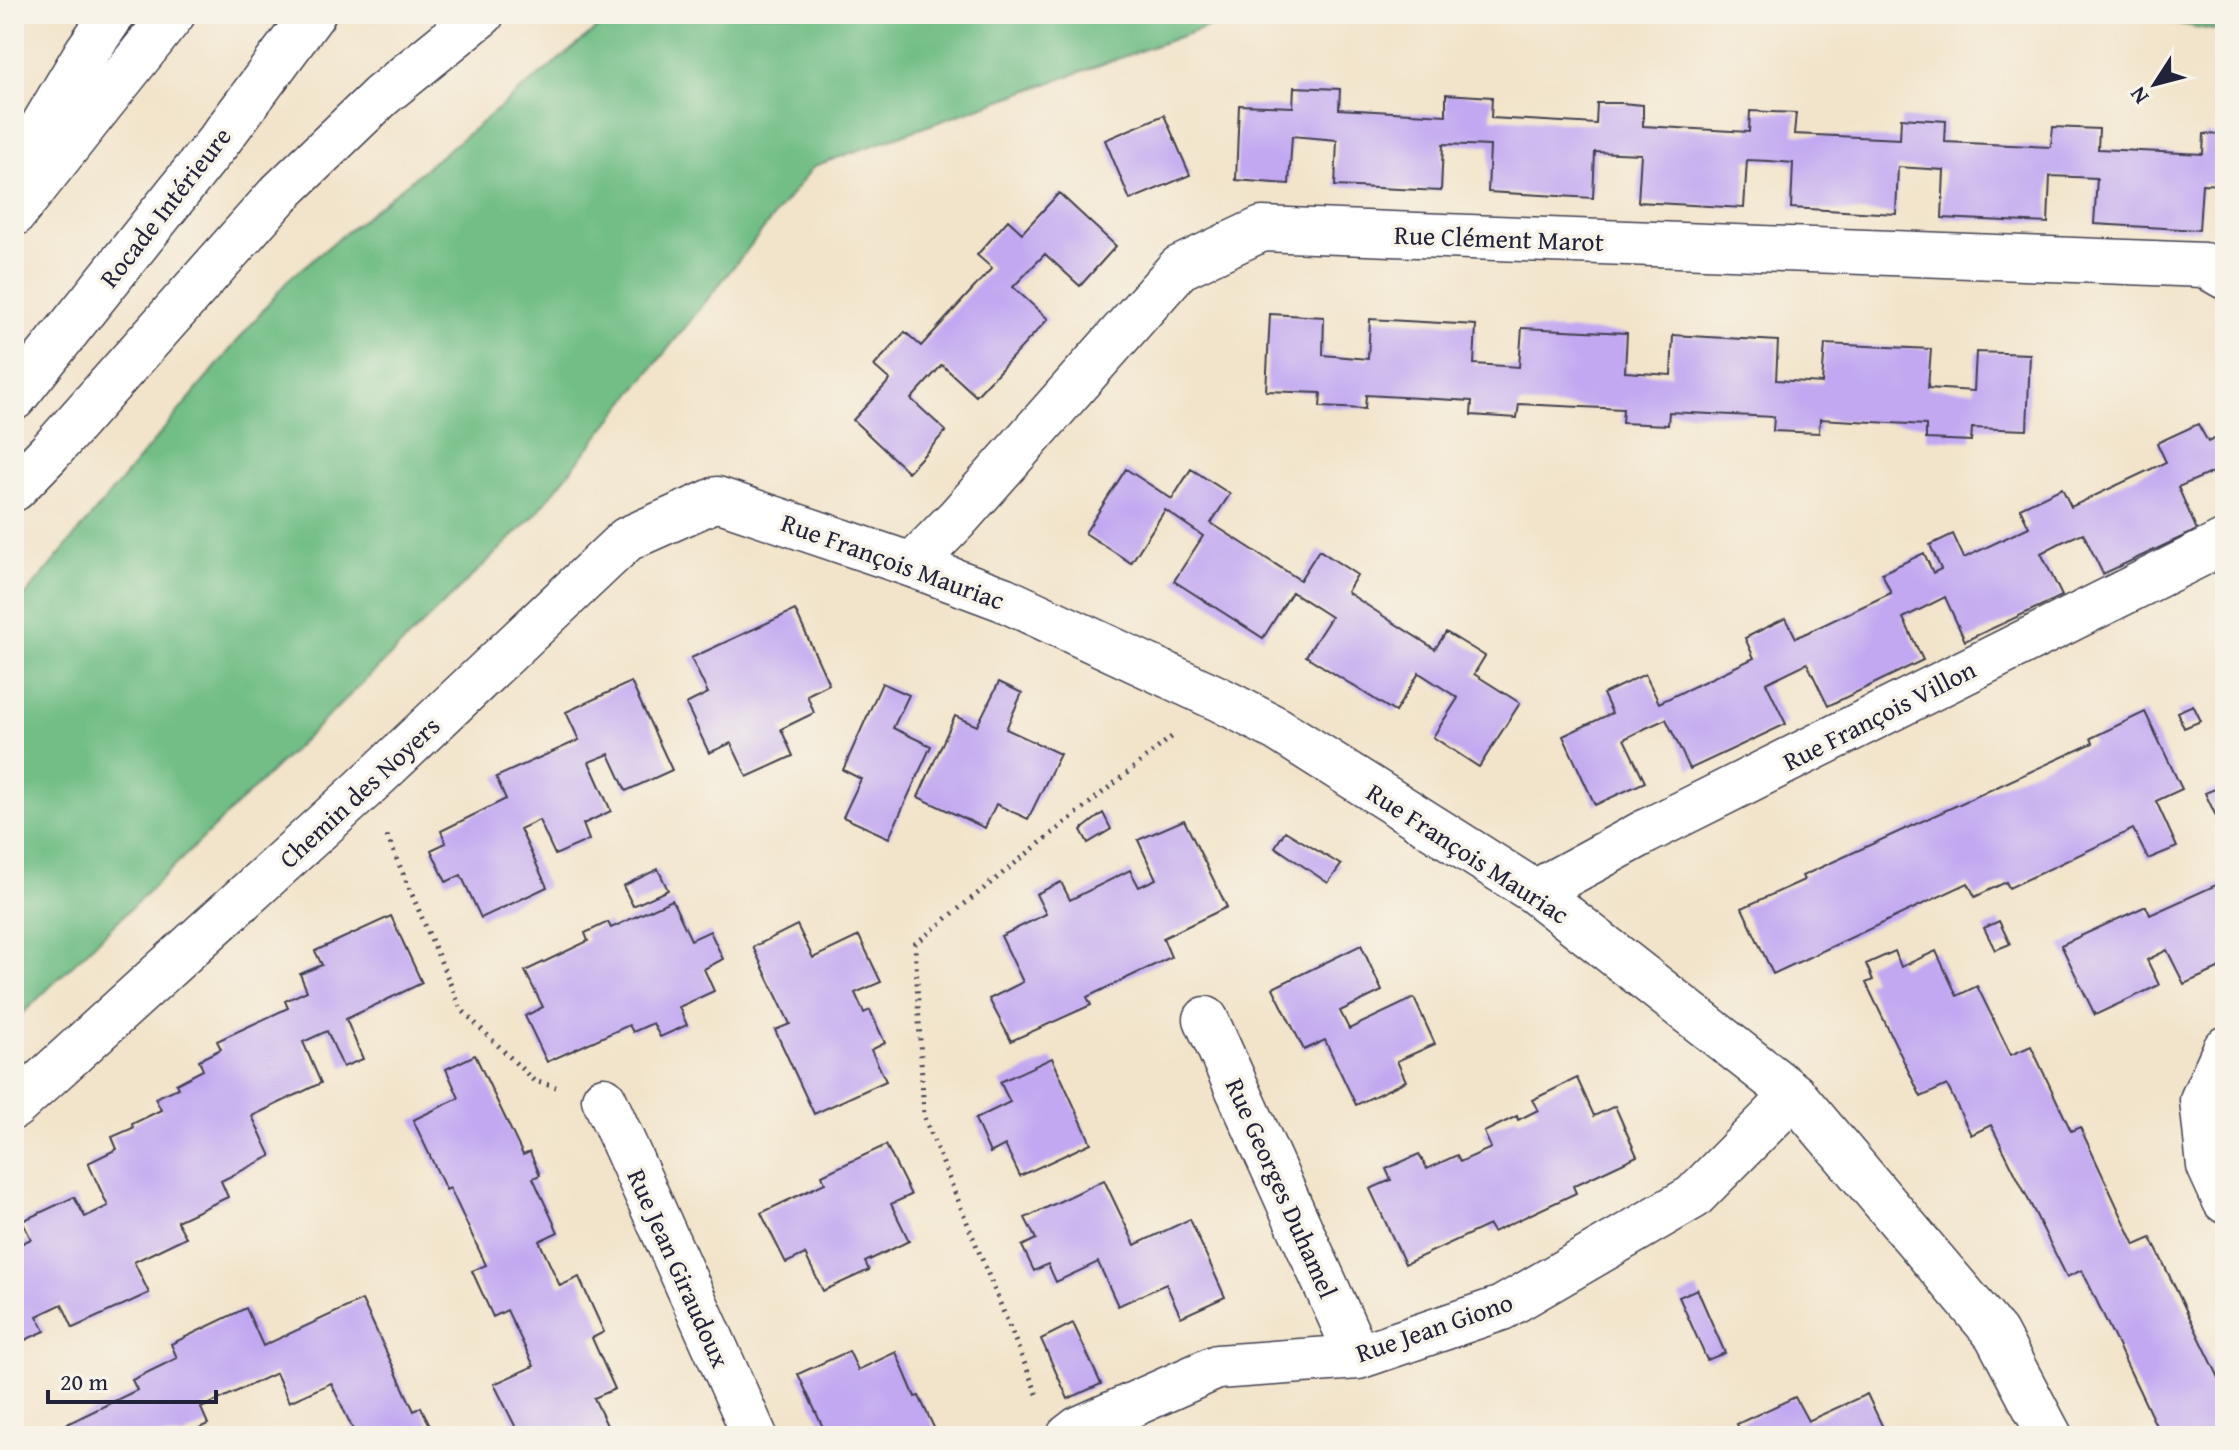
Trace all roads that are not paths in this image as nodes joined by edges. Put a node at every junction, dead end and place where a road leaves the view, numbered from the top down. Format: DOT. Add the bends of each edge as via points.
graph roads {
  1 [pos="113,14"];
  2 [pos="173,14"];
  3 [pos="313,14"];
  4 [pos="482,14"];
  5 [pos="14,174"];
  6 [pos="14,214"];
  7 [pos="2225,277"];
  8 [pos="14,398"];
  9 [pos="14,489"];
  10 [pos="717,499"];
  11 [pos="2225,542"];
  12 [pos="912,565"];
  13 [pos="1535,892"];
  14 [pos="1206,1019"];
  15 [pos="2225,1049"];
  16 [pos="1794,1095"];
  17 [pos="604,1099"];
  18 [pos="14,1107"];
  19 [pos="2225,1201"];
  20 [pos="1358,1357"];
  21 [pos="1056,1422"];
  22 [pos="755,1436"];
  23 [pos="2050,1436"];
  1 -- 5 [label="main road"];
  2 -- 6 [label="main road"];
  3 -- 8 [label="main road, Rocade Intérieure"];
  4 -- 9 [label="main road" via="381,96 278,195"];
  7 -- 12 [label="main road, Rue Clément Marot" via="2204,265 1262,229 1179,268"];
  10 -- 12 [label="main road, Rue François Mauriac"];
  10 -- 18 [label="main road, Chemin des Noyers" via="627,539 362,790"];
  11 -- 13 [label="main road, Rue François Villon"];
  12 -- 13 [label="main road, Rue François Mauriac" via="1003,599 1277,729"];
  13 -- 16 [label="main road, Rue François Mauriac"];
  14 -- 20 [label="main road, Rue Georges Duhamel"];
  15 -- 19 [label="main road" via="2202,1100 2209,1166"];
  16 -- 20 [label="main road, Rue Jean Giono" via="1693,1197 1502,1308"];
  16 -- 23 [label="main road, Rue François Mauriac" via="1996,1334"];
  17 -- 22 [label="main road, Rue Jean Giraudoux"];
  20 -- 21 [label="main road, Rue Jean Giono" via="1217,1367 1078,1429"];
}
